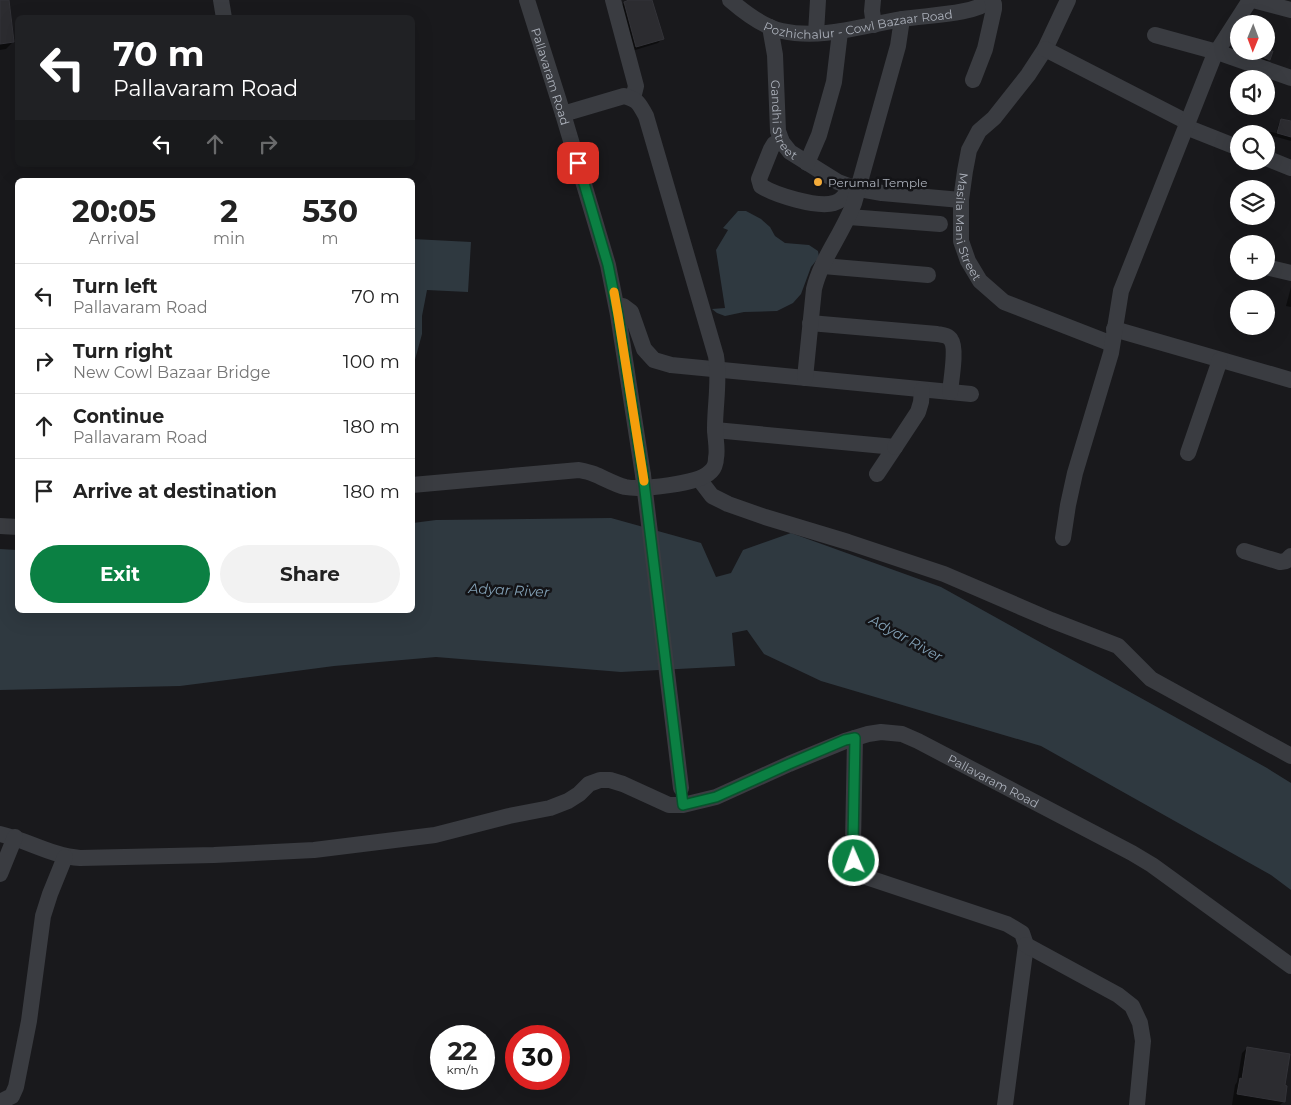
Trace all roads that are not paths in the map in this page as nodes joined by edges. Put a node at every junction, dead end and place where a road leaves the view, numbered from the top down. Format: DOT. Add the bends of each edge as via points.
graph roads {
  1 [pos="221,0"];
  2 [pos="527,0"];
  3 [pos="613,0"];
  4 [pos="730,0"];
  5 [pos="818,0"];
  6 [pos="873,0"];
  7 [pos="992,0"];
  8 [pos="1068,0"];
  9 [pos="1251,0"];
  10 [pos="935,7"];
  11 [pos="1291,10"];
  12 [pos="224,15"];
  13 [pos="902,19"];
  14 [pos="874,25"];
  15 [pos="770,27"];
  16 [pos="840,32"];
  17 [pos="816,33"];
  18 [pos="1155,35"];
  19 [pos="1045,49"];
  20 [pos="1217,52"];
  21 [pos="1291,78"];
  22 [pos="973,80"];
  23 [pos="634,98"];
  24 [pos="563,114"];
  25 [pos="1186,125"];
  26 [pos="781,140"];
  27 [pos="1230,144"];
  28 [pos="1275,162"];
  29 [pos="807,163"];
  30 [pos="1291,168"];
  31 [pos="854,188"];
  32 [pos="961,200"];
  33 [pos="849,217"];
  34 [pos="940,224"];
  35 [pos="823,266"];
  36 [pos="1275,269"];
  37 [pos="1291,273"];
  38 [pos="928,275"];
  39 [pos="617,307"];
  40 [pos="810,323"];
  41 [pos="1113,336"];
  42 [pos="1220,360"];
  43 [pos="718,370"];
  44 [pos="805,378"];
  45 [pos="1291,380"];
  46 [pos="922,390"];
  47 [pos="950,392"];
  48 [pos="971,394"];
  49 [pos="715,430"];
  50 [pos="895,447"];
  51 [pos="1188,453"];
  52 [pos="877,474"];
  53 [pos="699,479"];
  54 [pos="415,485"];
  55 [pos="0,526"];
  56 [pos="15,527"];
  57 [pos="1063,538"];
  58 [pos="1244,551"];
  59 [pos="1291,556"];
  60 [pos="855,738"];
  61 [pos="1291,756"];
  62 [pos="683,805"];
  63 [pos="8,835"];
  64 [pos="66,857"];
  65 [pos="1,869"];
  66 [pos="1026,945"];
  67 [pos="1291,966"];
  68 [pos="4,1103"];
  69 [pos="1005,1105"];
  70 [pos="1137,1105"];
  1 -- 12 [label="street"];
  2 -- 24 [label="street, Pallavaram Road"];
  3 -- 23 [label="street" via="636,86"];
  4 -- 15 [label="street, Pozhichalur - Cowl Bazaar Road"];
  5 -- 17 [label="street"];
  6 -- 14 [label="street"];
  7 -- 10 [label="street, Pozhichalur - Cowl Bazaar Road" via="983,6 958,12"];
  7 -- 22 [label="street" via="994,10 985,49"];
  8 -- 19 [label="street, Masila Mani Street"];
  9 -- 11 [label="street"];
  9 -- 20 [label="street"];
  10 -- 13 [label="street, Pozhichalur - Cowl Bazaar Road"];
  13 -- 14 [label="street, Pozhichalur - Cowl Bazaar Road"];
  13 -- 31 [label="street" via="898,46"];
  14 -- 16 [label="street, Pozhichalur - Cowl Bazaar Road"];
  15 -- 17 [label="street, Pozhichalur - Cowl Bazaar Road" via="784,32"];
  15 -- 26 [label="street, Gandhi Street"];
  16 -- 17 [label="street, Pozhichalur - Cowl Bazaar Road"];
  16 -- 29 [label="street" via="834,82 819,135"];
  18 -- 20 [label="street"];
  19 -- 25 [label="street"];
  19 -- 32 [label="street, Masila Mani Street" via="1012,97 979,131 970,150"];
  20 -- 21 [label="street"];
  20 -- 25 [label="street"];
  23 -- 24 [label="street" via="624,96"];
  23 -- 43 [label="street" via="646,116"];
  24 -- 39 [label="street, Pallavaram Road" via="606,257"];
  25 -- 27 [label="street"];
  25 -- 41 [label="street" via="1121,291"];
  26 -- 29 [label="street, Gandhi Street" via="790,152"];
  26 -- 31 [label="street" via="770,149 759,179 766,190 821,204 835,203"];
  28 -- 30 [label="street"];
  29 -- 31 [label="street, Gandhi Street"];
  31 -- 32 [label="street, Gandhi Street"];
  31 -- 33 [label="street"];
  32 -- 41 [label="street, Masila Mani Street" via="961,241 980,281 1004,302"];
  33 -- 34 [label="street"];
  33 -- 35 [label="street"];
  35 -- 38 [label="street"];
  35 -- 40 [label="street" via="814,289"];
  36 -- 37 [label="street"];
  39 -- 43 [label="street" via="623,306 630,312 644,349 654,360"];
  39 -- 62 [label="street, Pallavaram Road, bridge" via="643,474"];
  40 -- 44 [label="street"];
  40 -- 47 [label="street" via="947,336 954,346"];
  41 -- 42 [label="street, Masila Mani Street"];
  41 -- 57 [label="street" via="1111,353 1075,473"];
  42 -- 45 [label="street, Masila Mani Street"];
  42 -- 51 [label="street"];
  43 -- 44 [label="street"];
  43 -- 49 [label="street"];
  44 -- 46 [label="street"];
  46 -- 47 [label="street"];
  46 -- 50 [label="street" via="918,412"];
  47 -- 48 [label="street"];
  49 -- 50 [label="street"];
  49 -- 53 [label="street" via="715,465"];
  50 -- 52 [label="street"];
  53 -- 54 [label="street" via="635,488 579,470"];
  53 -- 61 [label="street" via="712,496 728,504 944,574 1118,646 1151,680"];
  55 -- 56 [label="street"];
  58 -- 59 [label="street" via="1280,562"];
  60 -- 62 [label="street, Pallavaram Road" via="716,797"];
  60 -- 66 [label="street" via="853,843 854,861 859,871 866,877 1006,924 1022,933"];
  60 -- 67 [label="street, Pallavaram Road" via="881,732 902,734 973,769 1152,865"];
  62 -- 64 [label="street" via="669,805 623,784 600,780 589,784 568,801 550,808 435,835 314,850"];
  63 -- 64 [label="street"];
  63 -- 65 [label="street"];
  64 -- 68 [label="street" via="43,916 29,1021 16,1087"];
  66 -- 69 [label="street"];
  66 -- 70 [label="street" via="1118,994 1132,1006 1140,1023 1143,1041"];
}
